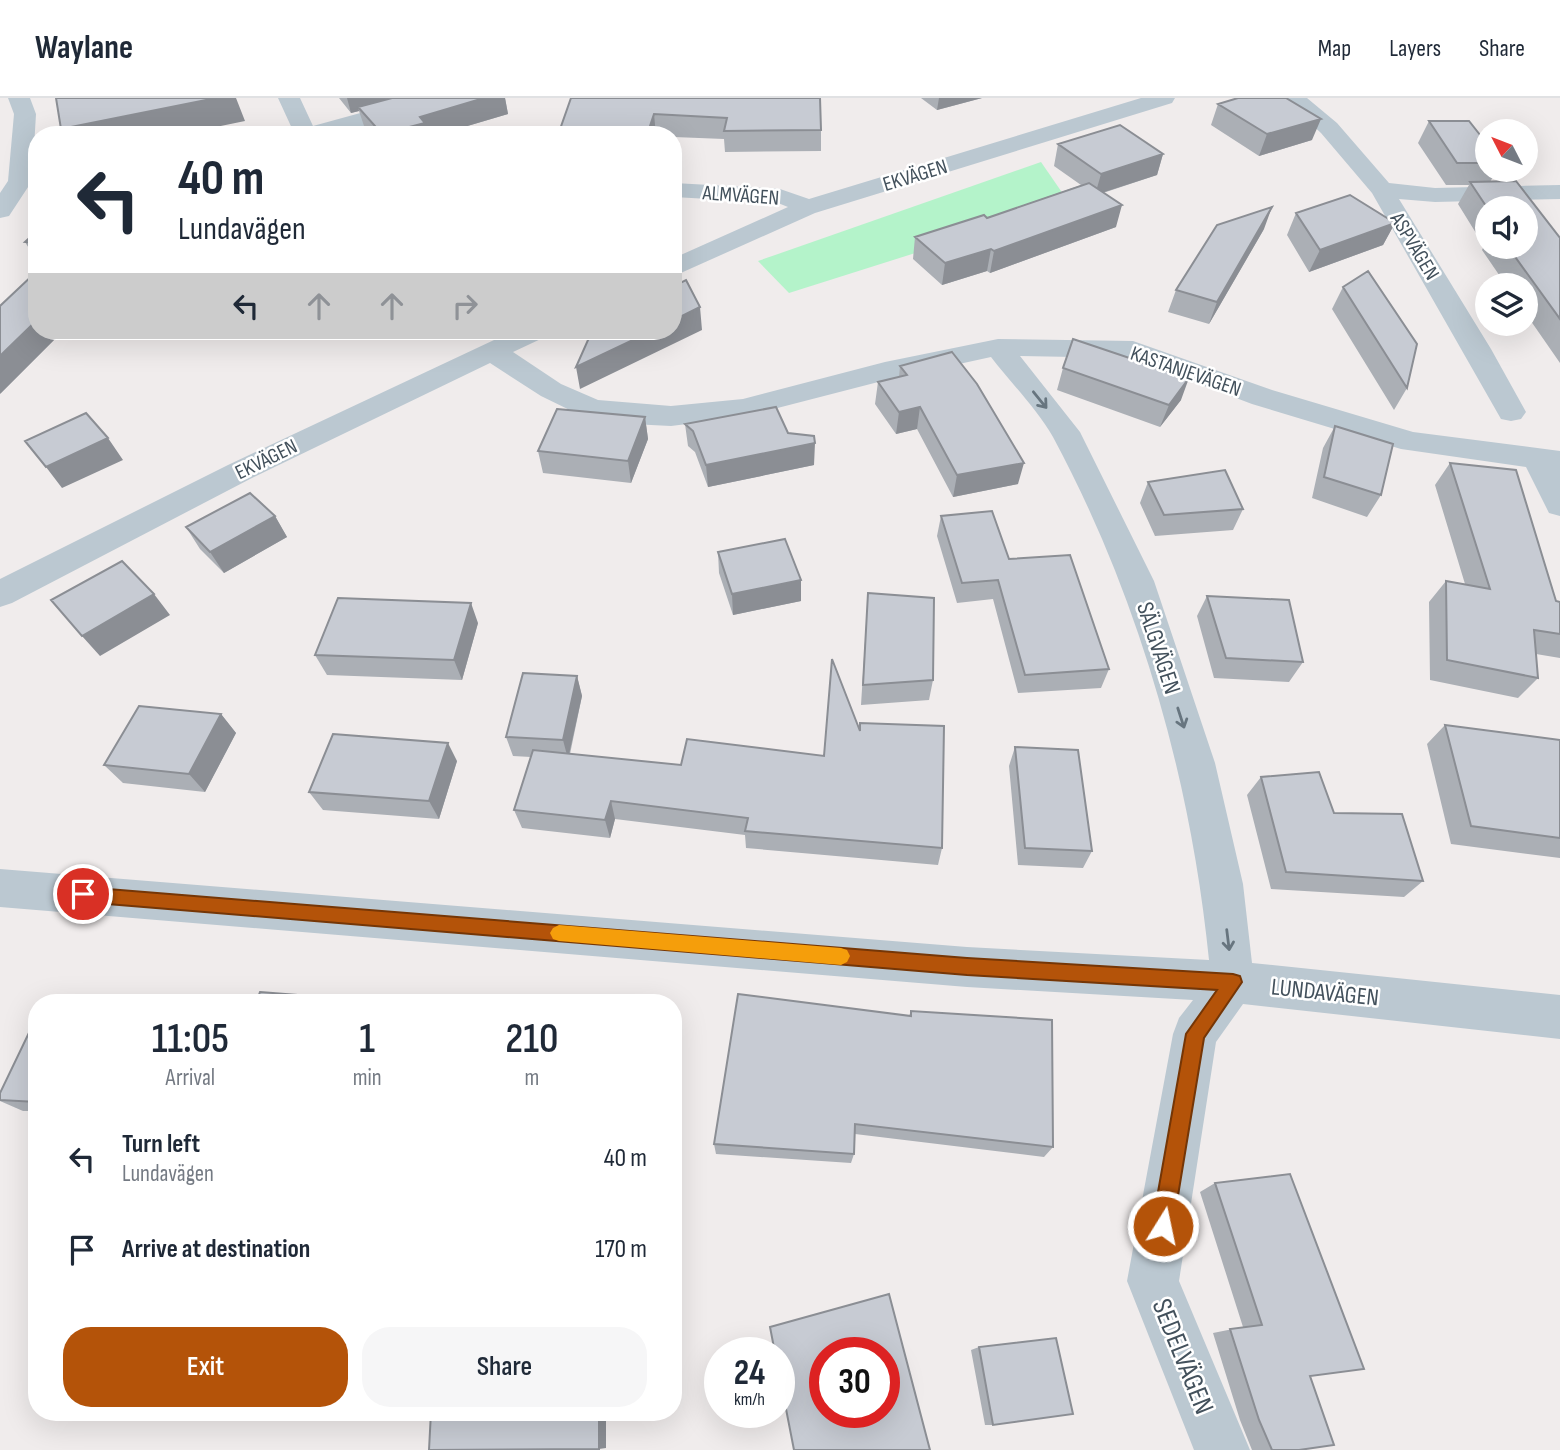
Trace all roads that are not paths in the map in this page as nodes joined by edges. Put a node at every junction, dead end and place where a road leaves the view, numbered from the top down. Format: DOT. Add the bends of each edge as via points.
graph roads {
  1 [pos="19,98"];
  2 [pos="289,98"];
  3 [pos="439,98"];
  4 [pos="1164,98"];
  5 [pos="1294,98"];
  6 [pos="302,126"];
  7 [pos="338,126"];
  8 [pos="28,164"];
  9 [pos="28,181"];
  10 [pos="682,190"];
  11 [pos="1382,190"];
  12 [pos="1560,192"];
  13 [pos="806,208"];
  14 [pos="0,211"];
  15 [pos="682,264"];
  16 [pos="515,340"];
  17 [pos="998,347"];
  18 [pos="491,351"];
  19 [pos="1511,412"];
  20 [pos="1549,460"];
  21 [pos="1560,505"];
  22 [pos="0,594"];
  23 [pos="0,888"];
  24 [pos="1233,982"];
  25 [pos="1560,1017"];
  26 [pos="1222,1450"];
  1 -- 8 [label="street" via="25,114"];
  2 -- 6 [label="street"];
  3 -- 7 [label="street"];
  4 -- 13 [label="street, EKVÄGEN"];
  5 -- 11 [label="street, ASPVÄGEN" via="1329,128"];
  9 -- 14 [label="street"];
  10 -- 13 [label="street, ALMVÄGEN" via="780,196"];
  11 -- 12 [label="street" via="1435,195"];
  11 -- 19 [label="street, ASPVÄGEN"];
  13 -- 15 [label="street, EKVÄGEN"];
  16 -- 18 [label="street, EKVÄGEN"];
  17 -- 18 [label="street, KASTANJEVÄGEN" via="743,408 671,416 592,409 551,390"];
  17 -- 20 [label="street, KASTANJEVÄGEN" via="1133,350 1262,397 1412,442"];
  17 -- 24 [label="street, SÄLGVÄGEN, one-way" via="1065,432 1137,581 1196,763 1222,884"];
  18 -- 22 [label="street, EKVÄGEN"];
  20 -- 21 [label="street"];
  23 -- 24 [label="street, LUNDAVÄGEN" via="953,965"];
  24 -- 25 [label="street, LUNDAVÄGEN"];
  24 -- 26 [label="street, SEDELVÄGEN" via="1195,1034 1153,1281"];
}
